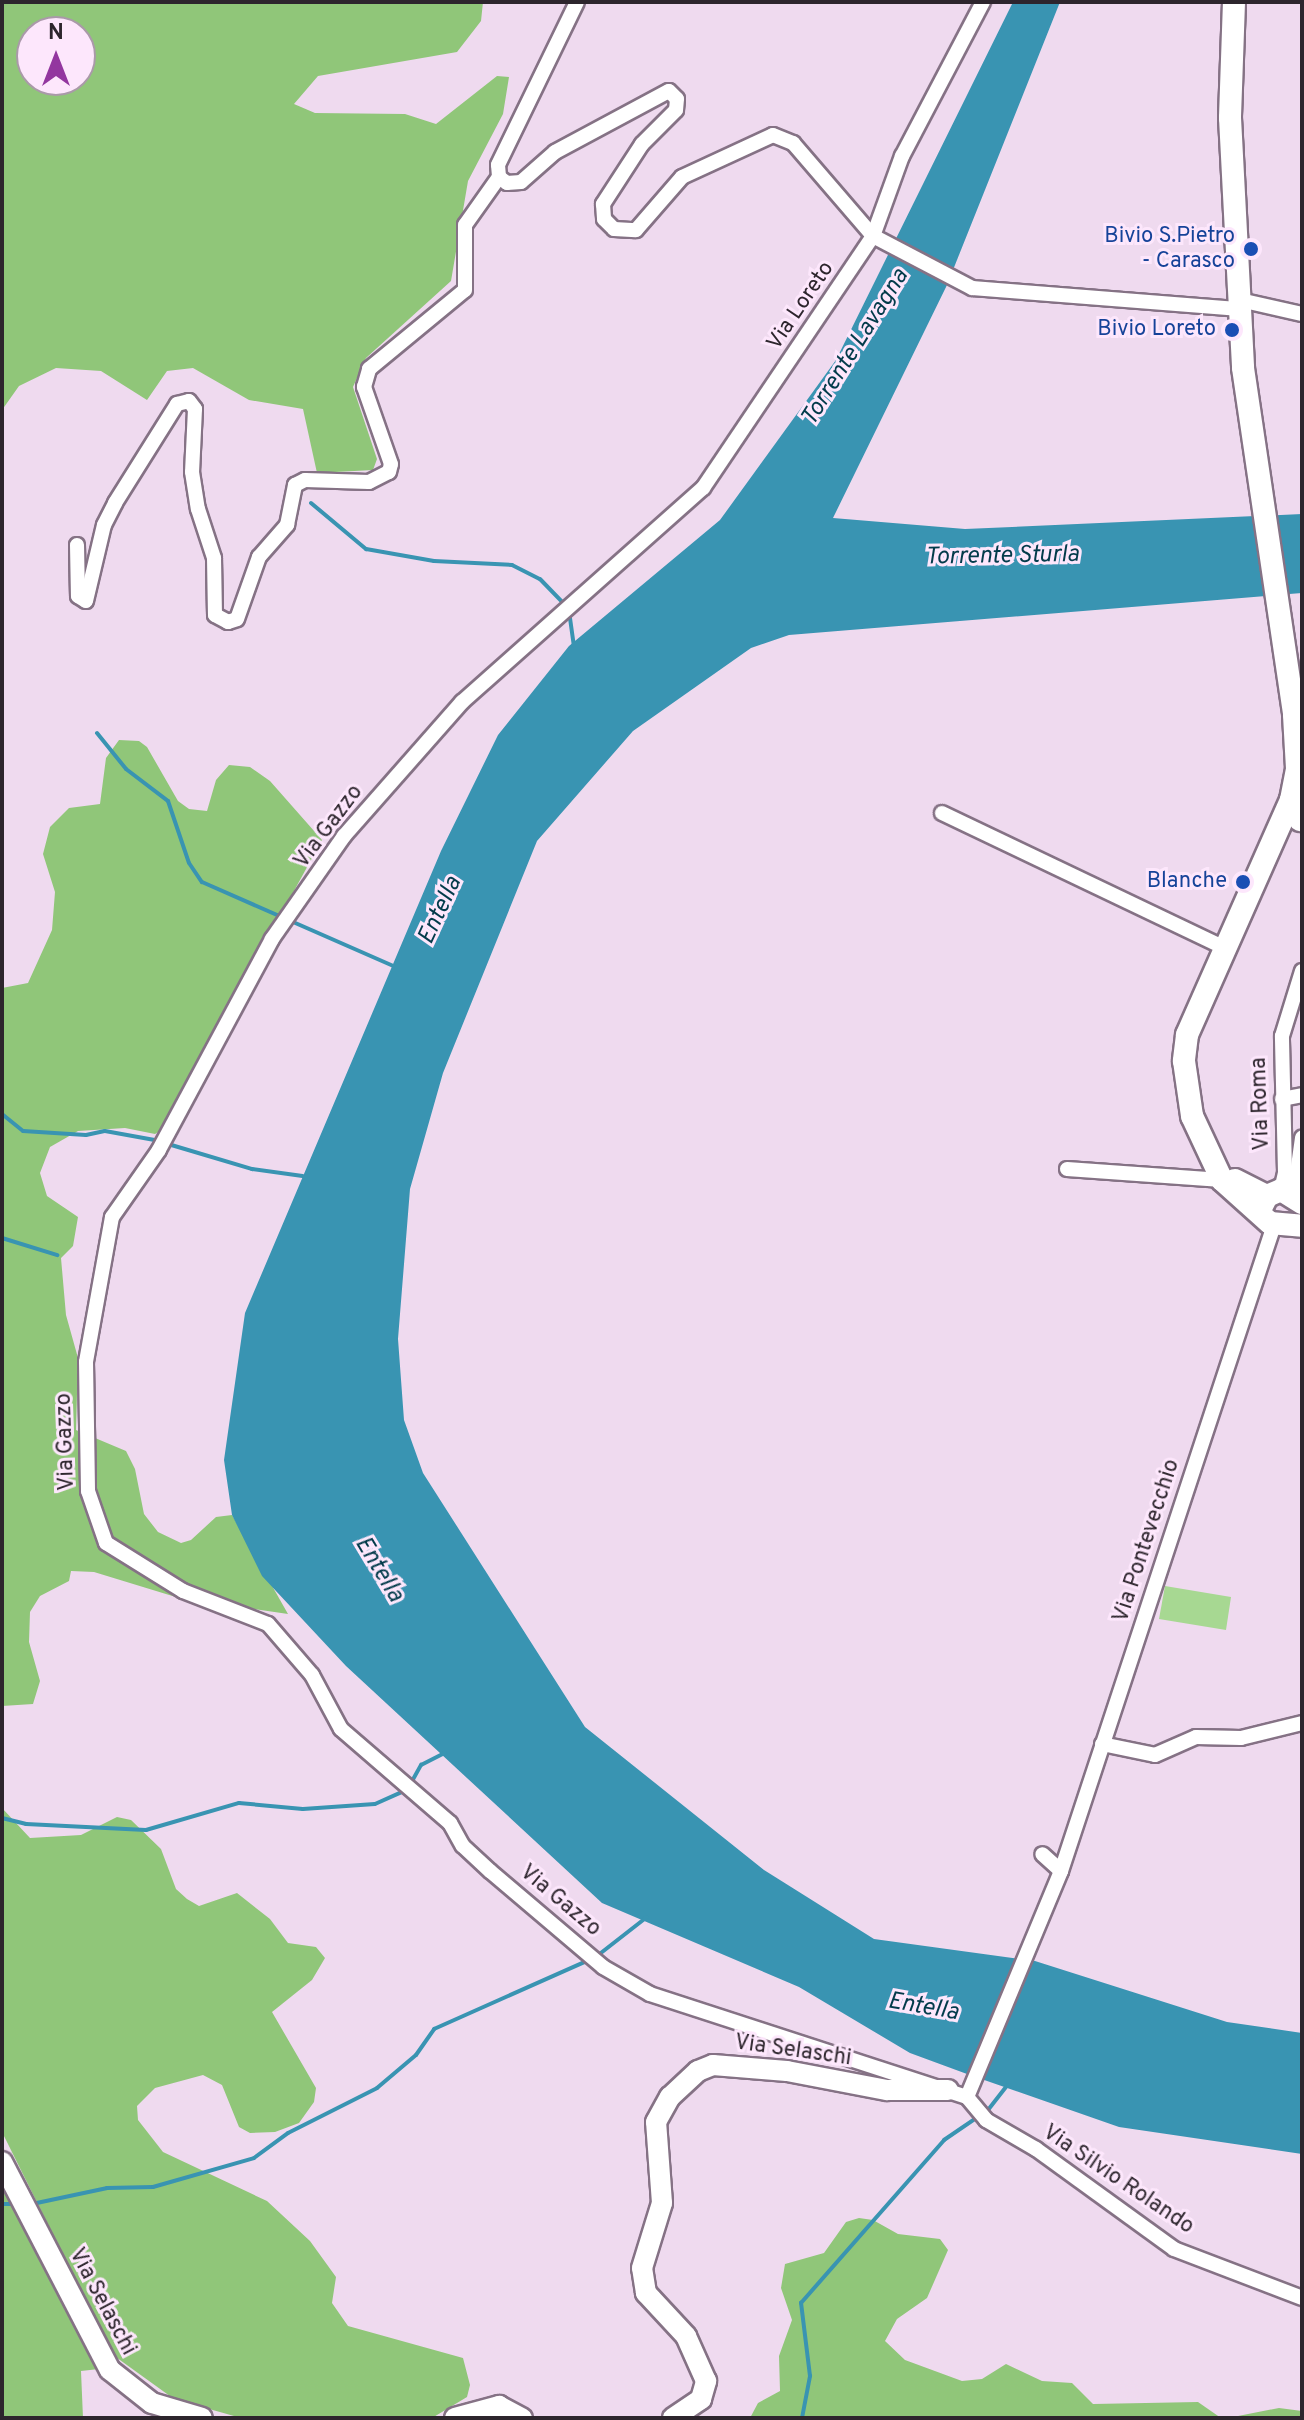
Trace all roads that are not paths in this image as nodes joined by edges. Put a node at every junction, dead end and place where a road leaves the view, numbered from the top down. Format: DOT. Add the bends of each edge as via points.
graph roads {
  1 [pos="577,2"];
  2 [pos="983,2"];
  3 [pos="1234,2"];
  4 [pos="499,177"];
  5 [pos="878,240"];
  6 [pos="1240,305"];
  7 [pos="1302,314"];
  8 [pos="77,545"];
  9 [pos="589,588"];
  10 [pos="1298,724"];
  11 [pos="1300,768"];
  12 [pos="942,813"];
  13 [pos="1297,813"];
  14 [pos="1225,948"];
  15 [pos="1302,971"];
  16 [pos="1302,1095"];
  17 [pos="1282,1099"];
  18 [pos="1302,1138"];
  19 [pos="1211,1158"];
  20 [pos="1067,1169"];
  21 [pos="1222,1180"];
  22 [pos="1286,1208"];
  23 [pos="1302,1723"];
  24 [pos="1102,1744"];
  25 [pos="1042,1854"];
  26 [pos="1060,1874"];
  27 [pos="962,2093"];
  28 [pos="2,2162"];
  29 [pos="1302,2298"];
  30 [pos="149,2410"];
  31 [pos="202,2418"];
  32 [pos="455,2418"];
  33 [pos="522,2418"];
  34 [pos="673,2418"];
  1 -- 4 [label="street" via="498,165"];
  2 -- 5 [label="street, Via Loreto" via="902,156"];
  3 -- 6 [label="main road" via="1230,118"];
  4 -- 5 [label="street" via="521,182 555,152 669,91 677,99 676,110 642,144 603,204 604,219 614,229 636,230 682,177 773,135 793,143"];
  4 -- 8 [label="street" via="465,225 465,290 369,369 364,387 391,464 389,472 369,482 305,480 295,485 287,525 259,557 237,619 228,622 215,615 214,558 192,472 195,409 189,401 177,404 110,514 86,601 78,596"];
  5 -- 6 [label="street" via="972,288"];
  5 -- 9 [label="street, Via Loreto" via="703,488"];
  6 -- 7 [label="street"];
  6 -- 10 [label="main road" via="1258,470"];
  9 -- 27 [label="street, Via Gazzo" via="462,702 344,836 272,939 159,1150 120,1203 106,1238 86,1362 93,1513 106,1543 131,1563 183,1591 268,1624 312,1675 341,1729 450,1823 463,1846 490,1871 603,1967 650,1994"];
  10 -- 11 [label="main road"];
  11 -- 13 [label="main road"];
  12 -- 14 [label="street"];
  13 -- 14 [label="main road" via="1265,859"];
  14 -- 19 [label="main road" via="1187,1035 1184,1061 1192,1116"];
  15 -- 17 [label="street, Via Roma" via="1282,1036"];
  16 -- 17 [label="street"];
  17 -- 22 [label="street, Via Roma"];
  18 -- 22 [label="street"];
  19 -- 21 [label="main road"];
  19 -- 22 [label="main road" via="1242,1186"];
  20 -- 21 [label="street"];
  21 -- 22 [label="main road"];
  22 -- 24 [label="street, Via Pontevecchio"];
  23 -- 24 [label="street" via="1241,1738 1196,1737 1155,1755"];
  24 -- 26 [label="street, Via Pontevecchio"];
  25 -- 26 [label="street"];
  26 -- 27 [label="street, Via Pontevecchio"];
  27 -- 29 [label="street, Via Silvio Rolando" via="986,2120 1036,2149 1174,2249"];
  27 -- 34 [label="street, Via Selaschi" via="887,2090 787,2071 713,2065 698,2071 670,2097 656,2122 662,2203 642,2268 646,2293 686,2336 706,2381 701,2399"];
  28 -- 30 [label="street, Via Selaschi" via="110,2370"];
  30 -- 31 [label="street, Via Selaschi"];
  32 -- 33 [label="street" via="499,2406"];
}
